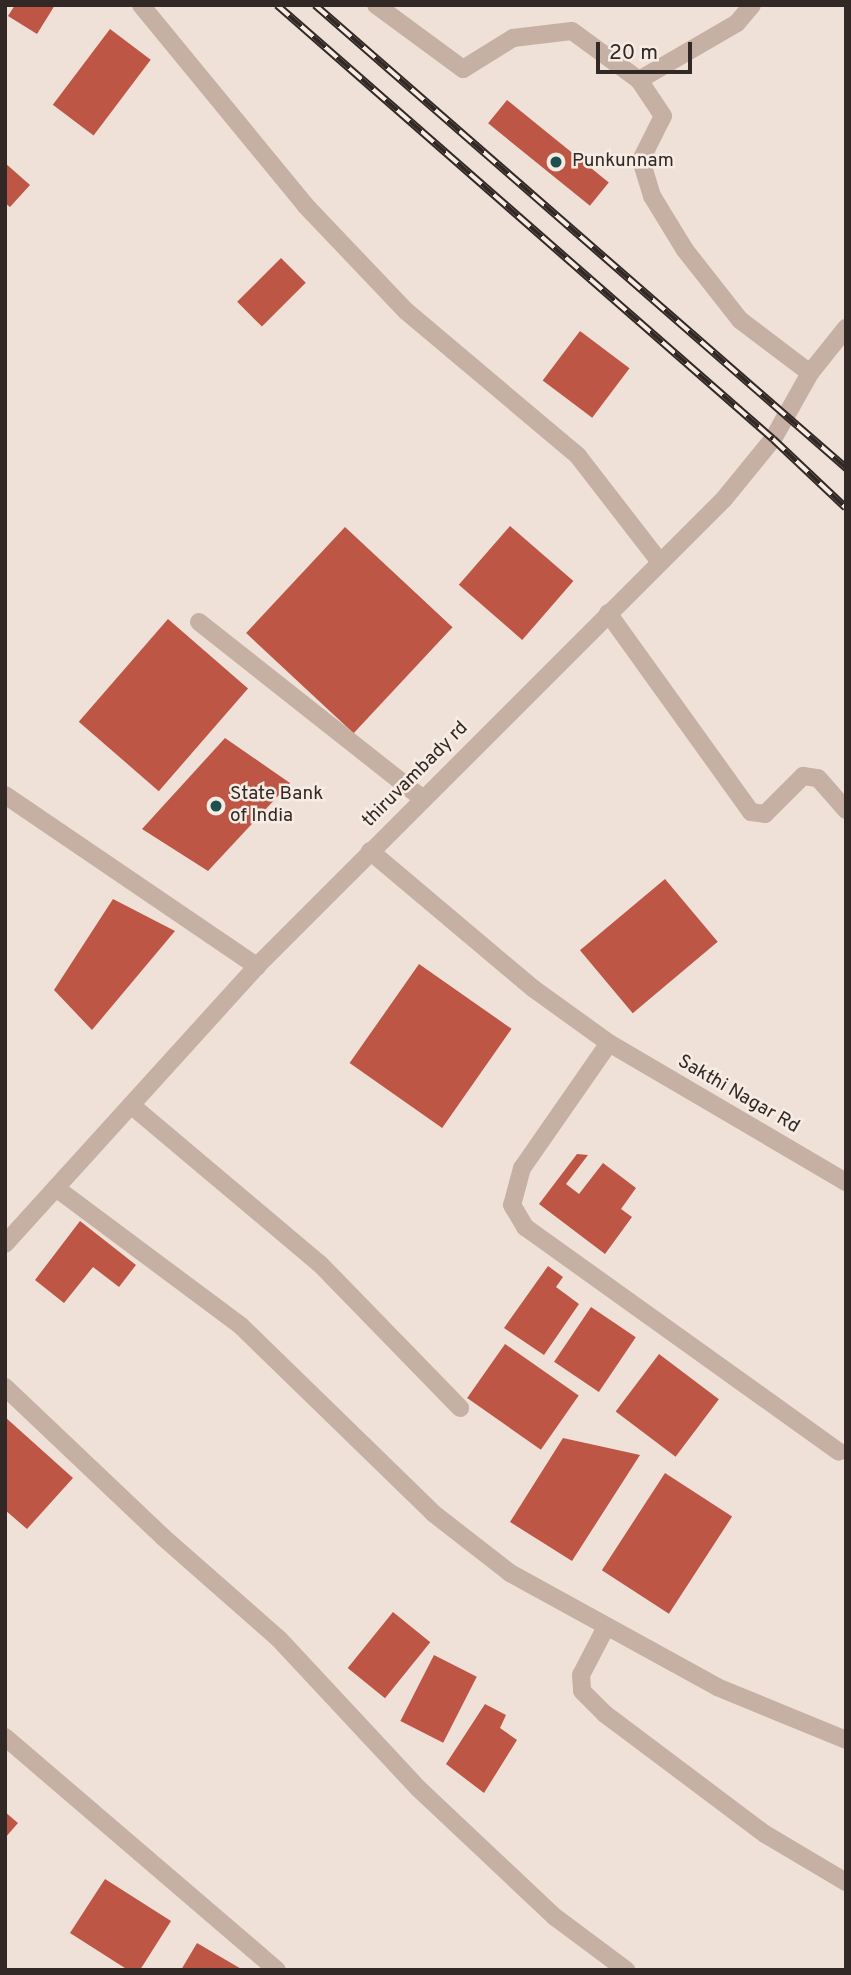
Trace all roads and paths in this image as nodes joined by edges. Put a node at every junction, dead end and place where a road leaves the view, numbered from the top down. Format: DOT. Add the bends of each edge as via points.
graph roads {
  1 [pos="141,5"];
  2 [pos="376,5"];
  3 [pos="752,5"];
  4 [pos="639,80"];
  5 [pos="846,328"];
  6 [pos="810,373"];
  7 [pos="660,562"];
  8 [pos="608,613"];
  9 [pos="199,622"];
  10 [pos="5,795"];
  11 [pos="423,799"];
  12 [pos="846,810"];
  13 [pos="370,851"];
  14 [pos="257,966"];
  15 [pos="609,1043"];
  16 [pos="131,1105"];
  17 [pos="846,1182"];
  18 [pos="56,1188"];
  19 [pos="5,1244"];
  20 [pos="5,1387"];
  21 [pos="460,1408"];
  22 [pos="844,1450"];
  23 [pos="606,1627"];
  24 [pos="5,1737"];
  25 [pos="846,1741"];
  26 [pos="846,1882"];
  27 [pos="277,1970"];
  28 [pos="626,1970"];
  1 -- 7 [label="street" via="305,205 406,311 578,456"];
  2 -- 4 [label="street" via="463,69 513,38 572,32"];
  3 -- 4 [label="street" via="737,23"];
  4 -- 6 [label="street" via="663,116 641,160 652,196 685,250 740,320"];
  5 -- 6 [label="street, thiruvambady rd"];
  6 -- 7 [label="street, thiruvambady rd" via="773,439 724,499"];
  7 -- 8 [label="street, thiruvambady rd"];
  8 -- 11 [label="street, thiruvambady rd"];
  8 -- 12 [label="street" via="751,812 765,814 803,776 818,778"];
  9 -- 11 [label="street"];
  10 -- 14 [label="street"];
  11 -- 13 [label="street, thiruvambady rd"];
  13 -- 14 [label="street, thiruvambady rd"];
  13 -- 15 [label="street, Sakthi Nagar Rd" via="534,989"];
  14 -- 16 [label="street, thiruvambady rd"];
  15 -- 17 [label="street, Sakthi Nagar Rd"];
  15 -- 22 [label="street" via="522,1168 512,1205 525,1227"];
  16 -- 18 [label="street, thiruvambady rd"];
  16 -- 21 [label="street" via="320,1264"];
  18 -- 19 [label="street, thiruvambady rd"];
  18 -- 23 [label="street" via="241,1326 433,1513 510,1573"];
  20 -- 28 [label="street" via="279,1639 419,1789 555,1917"];
  23 -- 25 [label="street" via="717,1687"];
  23 -- 26 [label="street" via="581,1675 582,1690 605,1714 765,1834"];
  24 -- 27 [label="street"];
}
